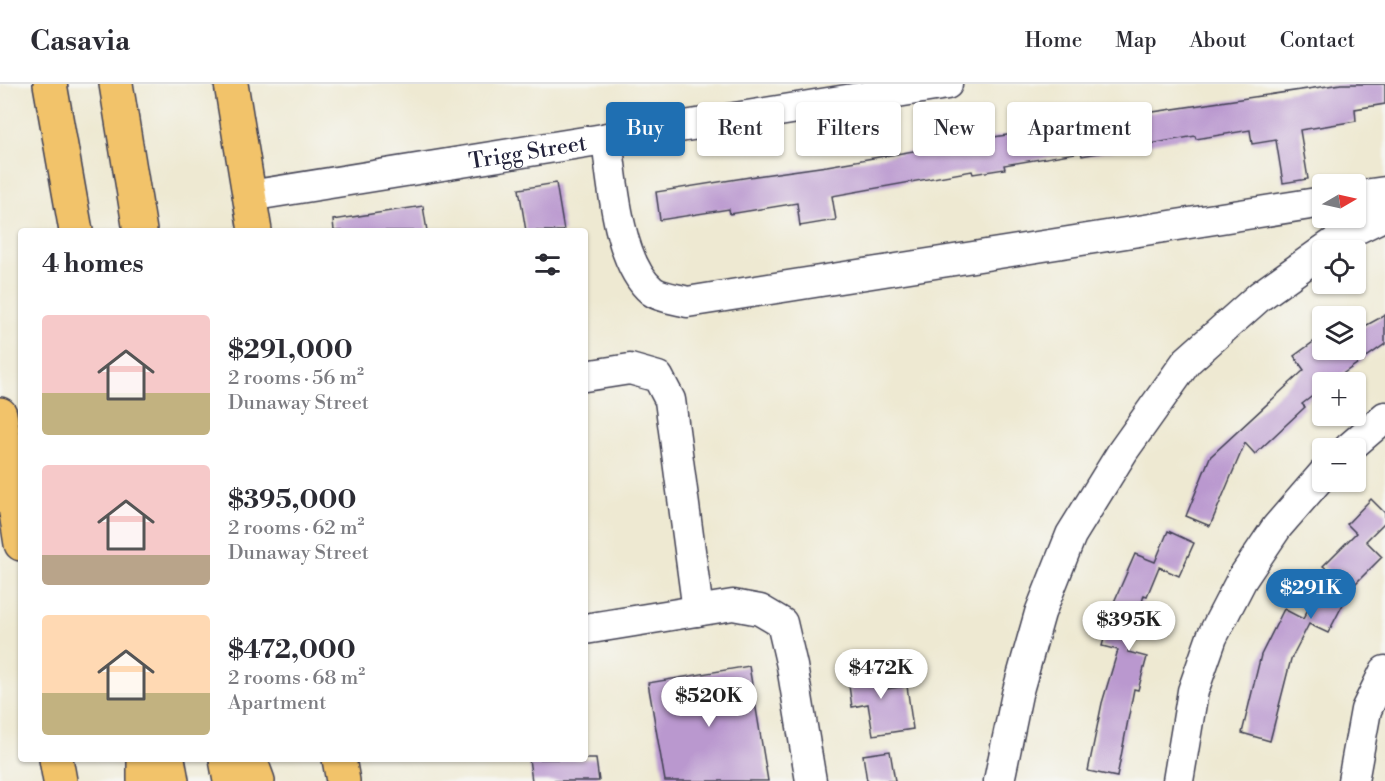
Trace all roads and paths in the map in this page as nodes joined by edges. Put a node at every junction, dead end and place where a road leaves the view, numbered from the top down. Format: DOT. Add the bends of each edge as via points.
graph roads {
  1 [pos="50,84"];
  2 [pos="116,84"];
  3 [pos="231,84"];
  4 [pos="947,84"];
  5 [pos="791,96"];
  6 [pos="685,120"];
  7 [pos="606,138"];
  8 [pos="609,156"];
  9 [pos="1385,192"];
  10 [pos="1366,195"];
  11 [pos="249,196"];
  12 [pos="1312,204"];
  13 [pos="1385,215"];
  14 [pos="75,228"];
  15 [pos="140,228"];
  16 [pos="254,228"];
  17 [pos="1339,240"];
  18 [pos="1312,259"];
  19 [pos="588,376"];
  20 [pos="0,414"];
  21 [pos="1385,417"];
  22 [pos="1361,438"];
  23 [pos="1312,487"];
  24 [pos="18,525"];
  25 [pos="698,611"];
  26 [pos="588,629"];
  27 [pos="1385,671"];
  28 [pos="57,762"];
  29 [pos="144,762"];
  30 [pos="169,762"];
  31 [pos="227,762"];
  32 [pos="251,762"];
  33 [pos="340,762"];
  34 [pos="60,781"];
  35 [pos="144,781"];
  36 [pos="172,781"];
  37 [pos="230,781"];
  38 [pos="258,781"];
  39 [pos="343,781"];
  40 [pos="811,781"];
  41 [pos="999,781"];
  42 [pos="1178,781"];
  43 [pos="1353,781"];
  1 -- 14 [label="main road"];
  2 -- 15 [label="main road"];
  3 -- 11 [label="main road"];
  4 -- 5 [label="street, Trigg Street"];
  5 -- 6 [label="street, Trigg Street"];
  7 -- 11 [label="street, Trigg Street"];
  8 -- 12 [label="street" via="615,206 633,269 653,292 687,302"];
  9 -- 10 [label="street"];
  11 -- 16 [label="main road"];
  13 -- 17 [label="street"];
  18 -- 41 [label="street" via="1260,296 1187,361 1123,451 1071,535 1040,613 1017,694"];
  19 -- 25 [label="street" via="630,369 658,377 670,400"];
  20 -- 24 [label="main road"];
  21 -- 22 [label="street"];
  23 -- 42 [label="street" via="1277,527 1242,579 1212,637 1193,691"];
  25 -- 26 [label="street"];
  25 -- 40 [label="street" via="733,605 760,610 782,623"];
  27 -- 43 [label="street" via="1366,710"];
  28 -- 34 [label="main road"];
  29 -- 35 [label="main road"];
  30 -- 36 [label="main road"];
  31 -- 37 [label="main road"];
  32 -- 38 [label="main road"];
  33 -- 39 [label="main road"];
}
